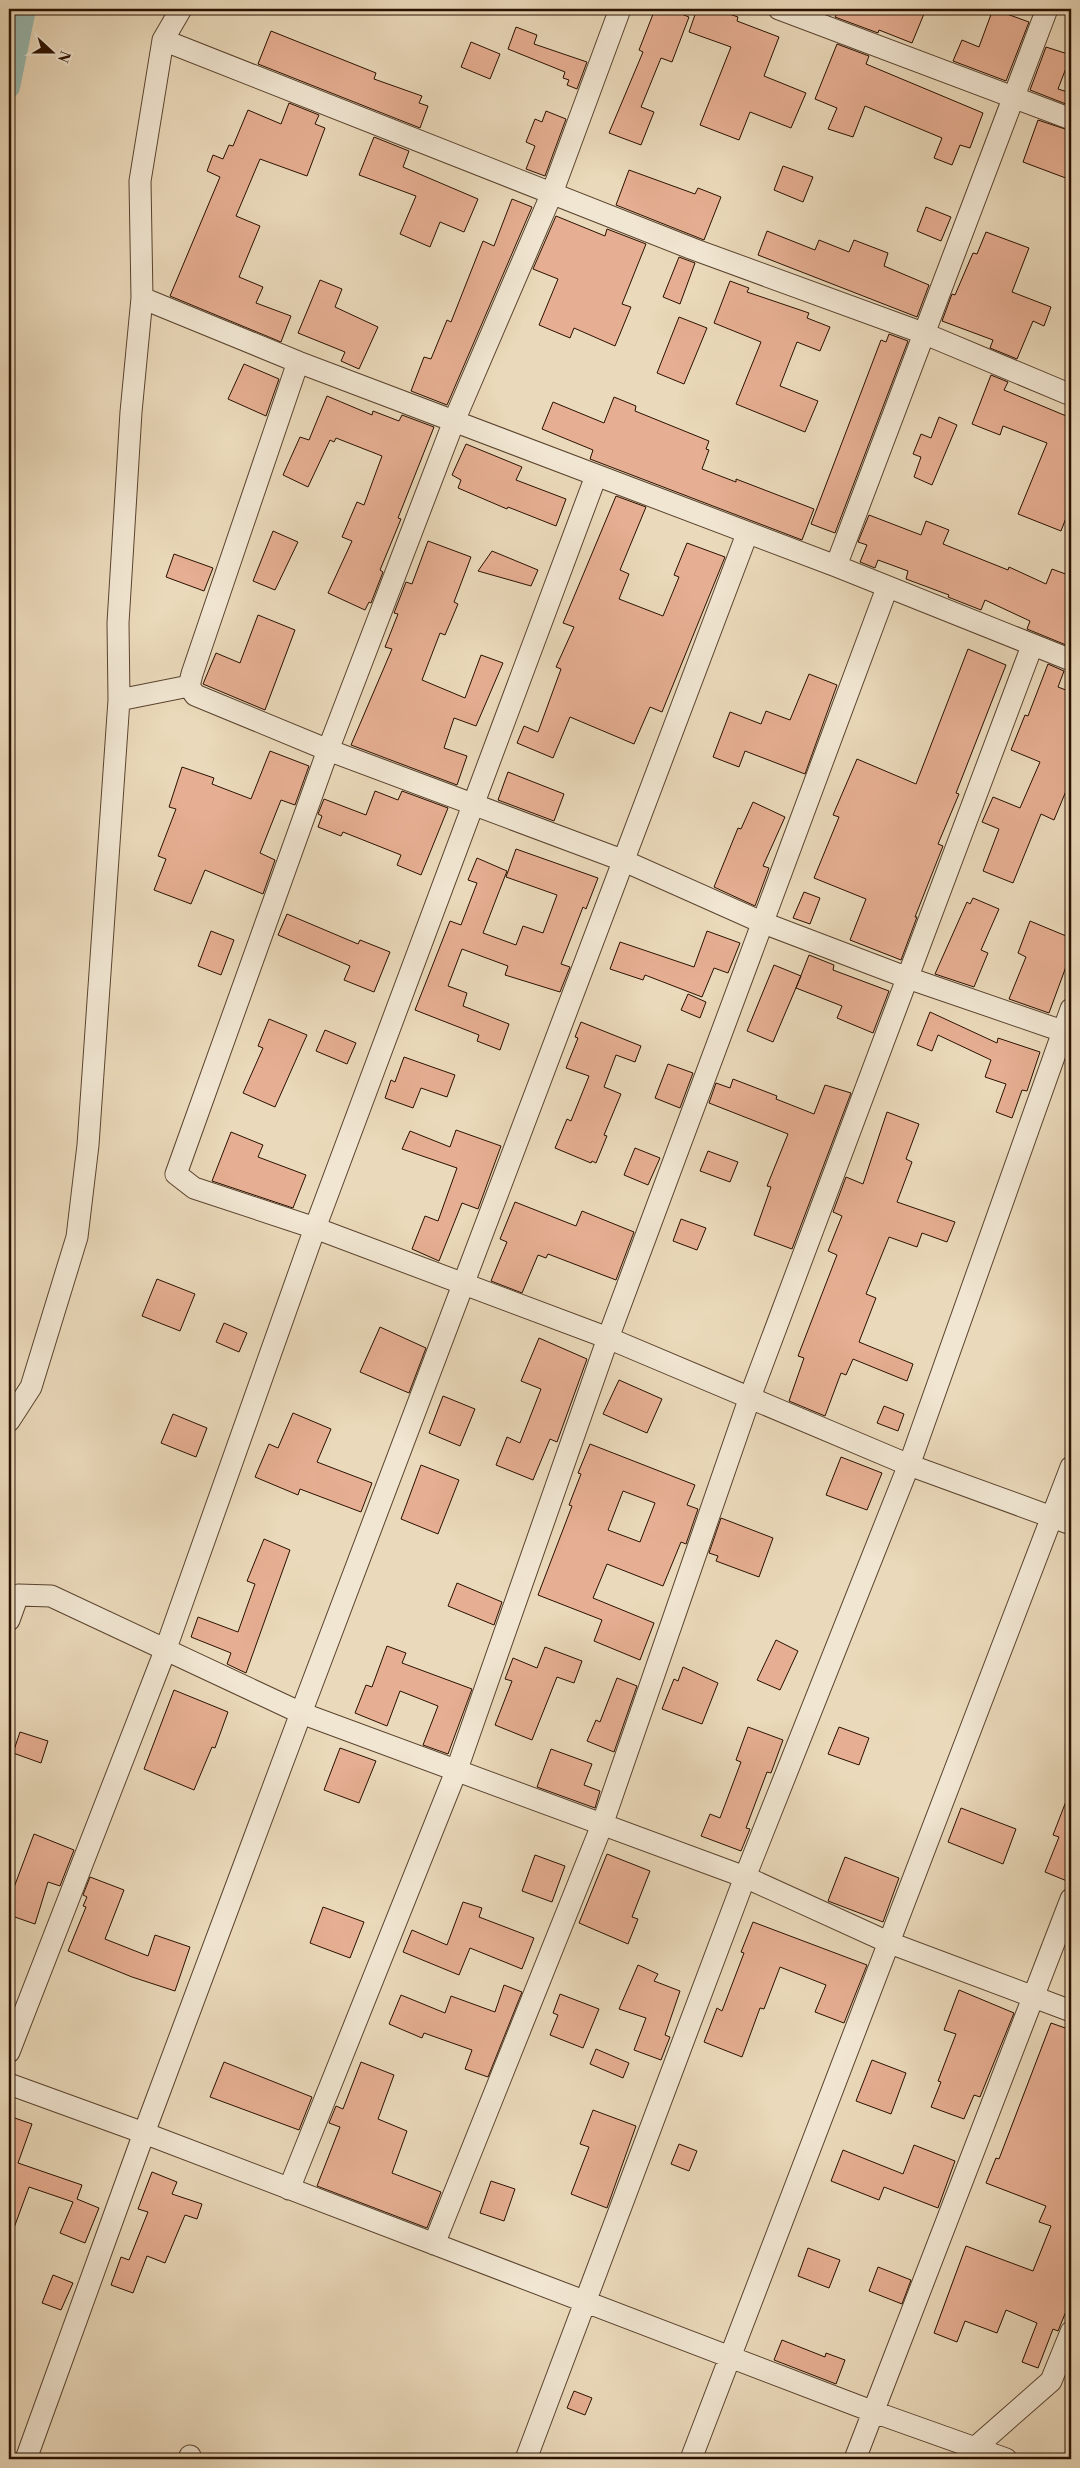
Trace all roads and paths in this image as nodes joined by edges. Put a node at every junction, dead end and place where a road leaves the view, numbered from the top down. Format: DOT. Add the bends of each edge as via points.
graph roads {
  1 [pos="181,9"];
  2 [pos="620,9"];
  3 [pos="779,9"];
  4 [pos="1047,9"];
  5 [pos="164,40"];
  6 [pos="1014,98"];
  7 [pos="1071,119"];
  8 [pos="552,193"];
  9 [pos="142,298"];
  10 [pos="923,332"];
  11 [pos="298,362"];
  12 [pos="1071,395"];
  13 [pos="454,421"];
  14 [pos="596,476"];
  15 [pos="746,534"];
  16 [pos="836,566"];
  17 [pos="887,588"];
  18 [pos="1032,646"];
  19 [pos="1071,660"];
  20 [pos="189,686"];
  21 [pos="119,700"];
  22 [pos="328,750"];
  23 [pos="472,803"];
  24 [pos="622,860"];
  25 [pos="761,922"];
  26 [pos="908,978"];
  27 [pos="1071,1009"];
  28 [pos="1067,1032"];
  29 [pos="315,1228"];
  30 [pos="464,1283"];
  31 [pos="608,1338"];
  32 [pos="750,1397"];
  33 [pos="9,1421"];
  34 [pos="909,1465"];
  35 [pos="1071,1467"];
  36 [pos="1062,1521"];
  37 [pos="9,1620"];
  38 [pos="165,1651"];
  39 [pos="301,1713"];
  40 [pos="456,1769"];
  41 [pos="602,1826"];
  42 [pos="746,1877"];
  43 [pos="1071,1900"];
  44 [pos="890,1943"];
  45 [pos="1033,1997"];
  46 [pos="1071,2011"];
  47 [pos="9,2052"];
  48 [pos="9,2084"];
  49 [pos="144,2133"];
  50 [pos="289,2189"];
  51 [pos="434,2244"];
  52 [pos="584,2302"];
  53 [pos="1071,2332"];
  54 [pos="730,2357"];
  55 [pos="874,2412"];
  56 [pos="974,2453"];
  57 [pos="26,2459"];
  58 [pos="526,2459"];
  59 [pos="691,2459"];
  60 [pos="855,2459"];
  61 [pos="1006,2459"];
  1 -- 5 [label="street"];
  2 -- 8 [label="street"];
  3 -- 6 [label="street"];
  4 -- 6 [label="street"];
  5 -- 8 [label="street"];
  5 -- 9 [label="street" via="140,180"];
  6 -- 7 [label="street"];
  6 -- 10 [label="street"];
  8 -- 10 [label="street" via="693,249"];
  8 -- 13 [label="street"];
  9 -- 11 [label="street"];
  9 -- 21 [label="street" via="131,412 118,623"];
  10 -- 12 [label="street"];
  10 -- 16 [label="street"];
  11 -- 13 [label="street"];
  11 -- 20 [label="street"];
  13 -- 14 [label="street"];
  13 -- 22 [label="street"];
  14 -- 15 [label="street"];
  14 -- 23 [label="street"];
  15 -- 16 [label="street"];
  15 -- 24 [label="street"];
  16 -- 17 [label="street"];
  17 -- 18 [label="street"];
  17 -- 25 [label="street"];
  18 -- 19 [label="street"];
  18 -- 26 [label="street"];
  20 -- 21 [label="street"];
  20 -- 22 [label="street" via="196,695"];
  21 -- 33 [label="street" via="88,1145 77,1237 30,1387"];
  22 -- 23 [label="street"];
  22 -- 29 [label="street" via="176,1174 194,1188"];
  23 -- 24 [label="street"];
  23 -- 29 [label="street"];
  24 -- 25 [label="street"];
  24 -- 30 [label="street"];
  25 -- 26 [label="street"];
  25 -- 31 [label="street"];
  26 -- 28 [label="street"];
  26 -- 32 [label="street"];
  27 -- 28 [label="street"];
  28 -- 34 [label="street"];
  29 -- 30 [label="street"];
  29 -- 38 [label="street"];
  30 -- 31 [label="street"];
  30 -- 39 [label="street"];
  31 -- 32 [label="street"];
  31 -- 40 [label="street"];
  32 -- 34 [label="street"];
  32 -- 41 [label="street"];
  34 -- 36 [label="street"];
  34 -- 42 [label="street"];
  35 -- 36 [label="street"];
  36 -- 44 [label="street"];
  37 -- 38 [label="street" via="18,1595 51,1596"];
  38 -- 39 [label="street"];
  38 -- 47 [label="street"];
  39 -- 40 [label="street"];
  39 -- 49 [label="street"];
  40 -- 41 [label="street"];
  40 -- 50 [label="street"];
  41 -- 42 [label="street"];
  41 -- 51 [label="street"];
  42 -- 44 [label="street"];
  42 -- 52 [label="street"];
  43 -- 45 [label="street"];
  44 -- 45 [label="street"];
  44 -- 54 [label="street"];
  45 -- 46 [label="street"];
  45 -- 55 [label="street"];
  48 -- 49 [label="street"];
  49 -- 50 [label="street"];
  49 -- 57 [label="street"];
  50 -- 51 [label="street"];
  51 -- 52 [label="street"];
  52 -- 54 [label="street"];
  52 -- 58 [label="street"];
  53 -- 56 [label="street" via="1052,2381"];
  54 -- 55 [label="street"];
  54 -- 59 [label="street"];
  55 -- 56 [label="street"];
  55 -- 60 [label="street"];
  56 -- 61 [label="street"];
}
